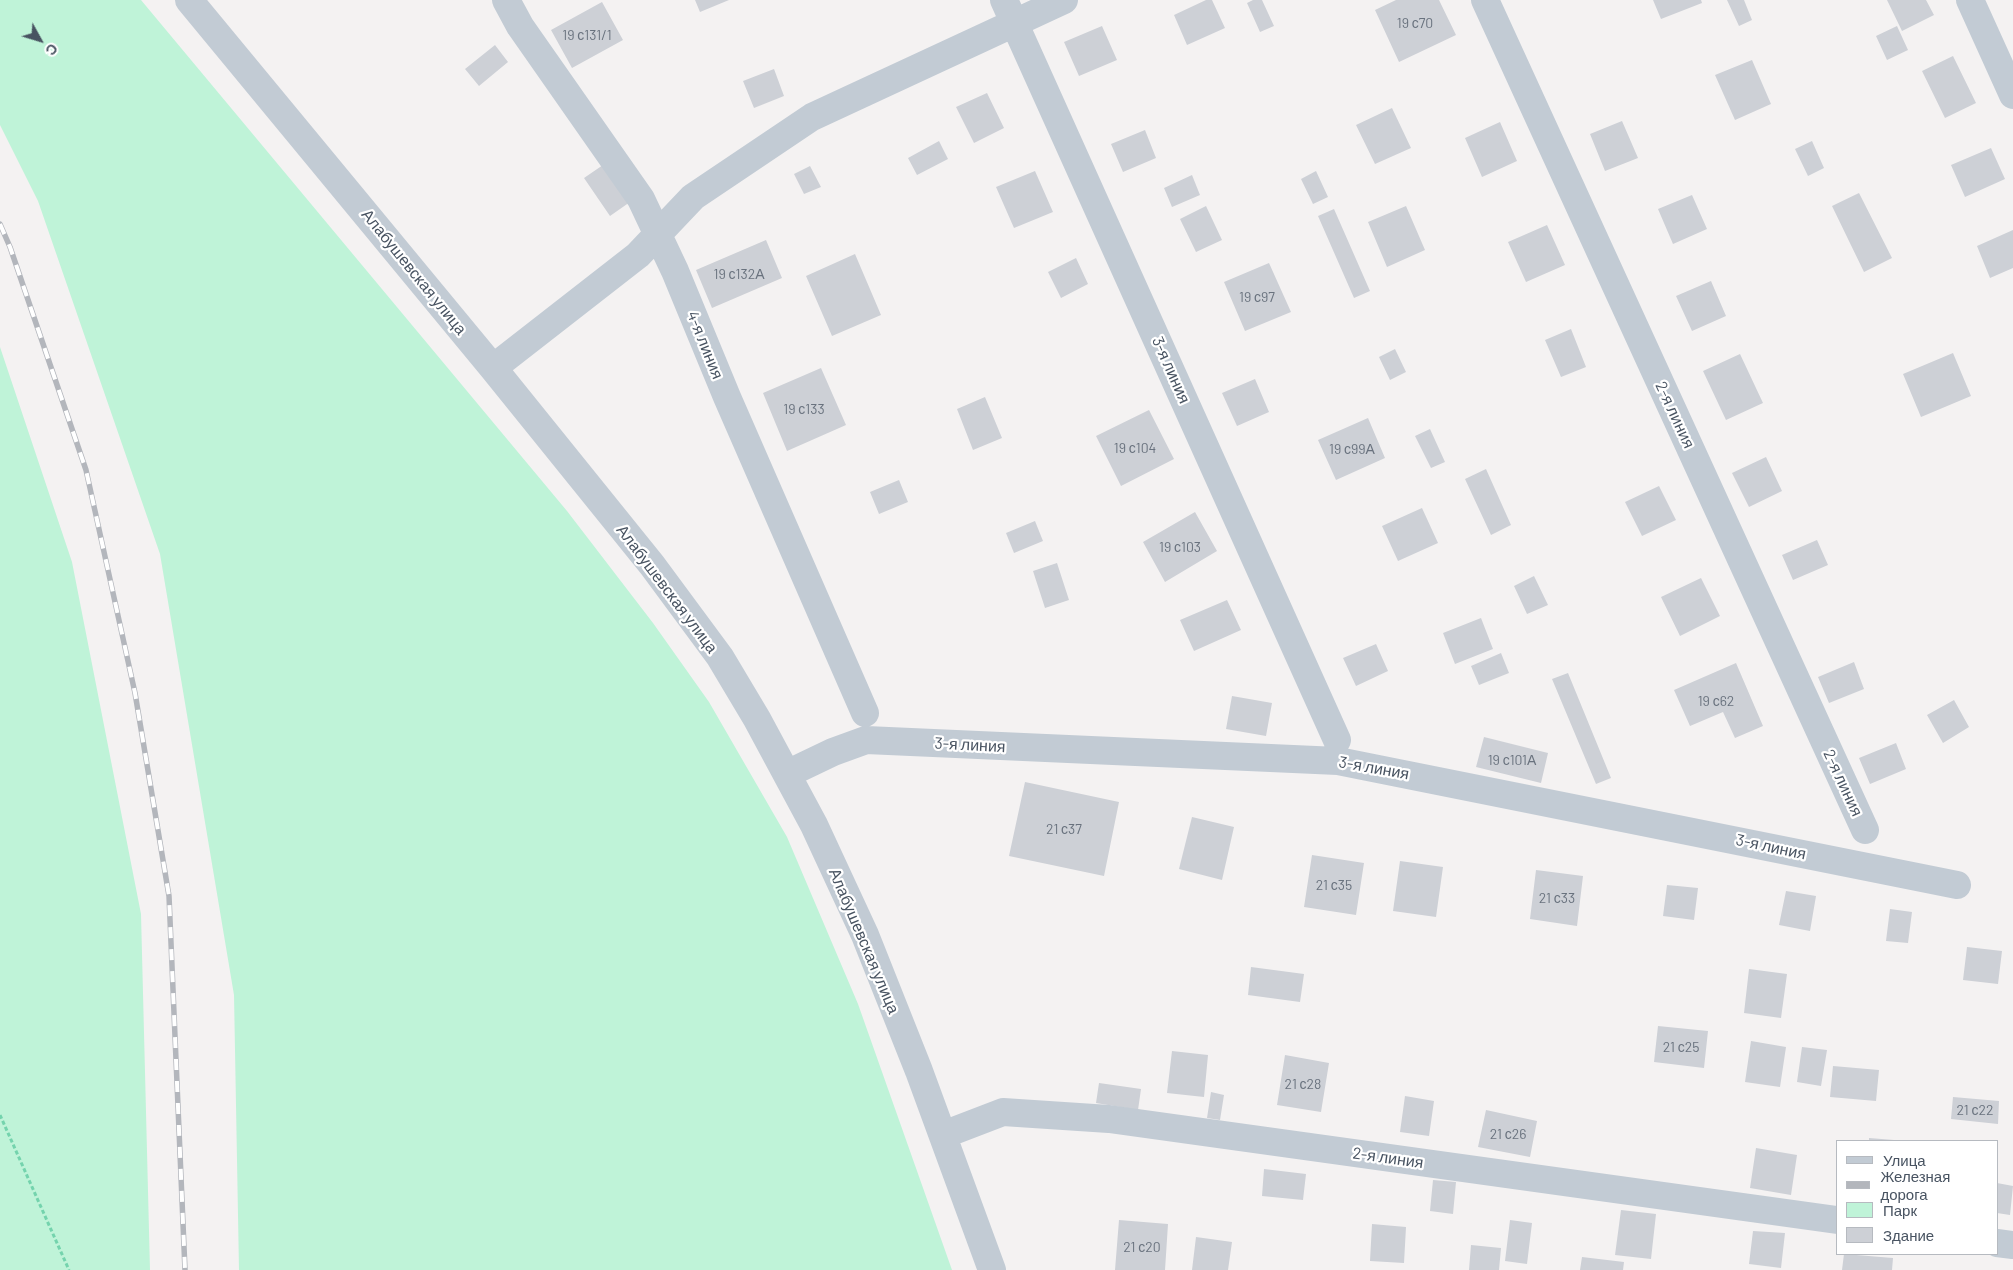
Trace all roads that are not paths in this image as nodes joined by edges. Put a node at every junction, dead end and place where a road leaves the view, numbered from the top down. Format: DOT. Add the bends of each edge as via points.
graph roads {
  1 [pos="189,0"];
  2 [pos="506,0"];
  3 [pos="1064,0"];
  4 [pos="1484,0"];
  5 [pos="1970,0"];
  6 [pos="1009,12"];
  7 [pos="2013,95"];
  8 [pos="657,234"];
  9 [pos="493,368"];
  10 [pos="865,713"];
  11 [pos="1338,740"];
  12 [pos="787,774"];
  13 [pos="1865,830"];
  14 [pos="1957,885"];
  15 [pos="943,1136"];
  16 [pos="1836,1220"];
  17 [pos="1998,1243"];
  18 [pos="2013,1245"];
  19 [pos="992,1270"];
  1 -- 9 [label="street, Алабушевская улица"];
  2 -- 8 [label="street, 4-я линия" via="520,26 641,198"];
  3 -- 6 [label="street"];
  4 -- 13 [label="street, 2-я линия"];
  5 -- 7 [label="street"];
  6 -- 8 [label="street" via="812,117 694,197"];
  6 -- 11 [label="street, 3-я линия"];
  8 -- 9 [label="street" via="638,255"];
  8 -- 10 [label="street, 4-я линия"];
  9 -- 12 [label="street, Алабушевская улица" via="652,565 720,658"];
  12 -- 14 [label="street, 3-я линия" via="866,740 1338,761"];
  12 -- 15 [label="street, Алабушевская улица" via="865,936"];
  15 -- 16 [label="street, 2-я линия" via="1003,1112 1109,1119"];
  15 -- 19 [label="street, Алабушевская улица"];
  17 -- 18 [label="street"];
}
